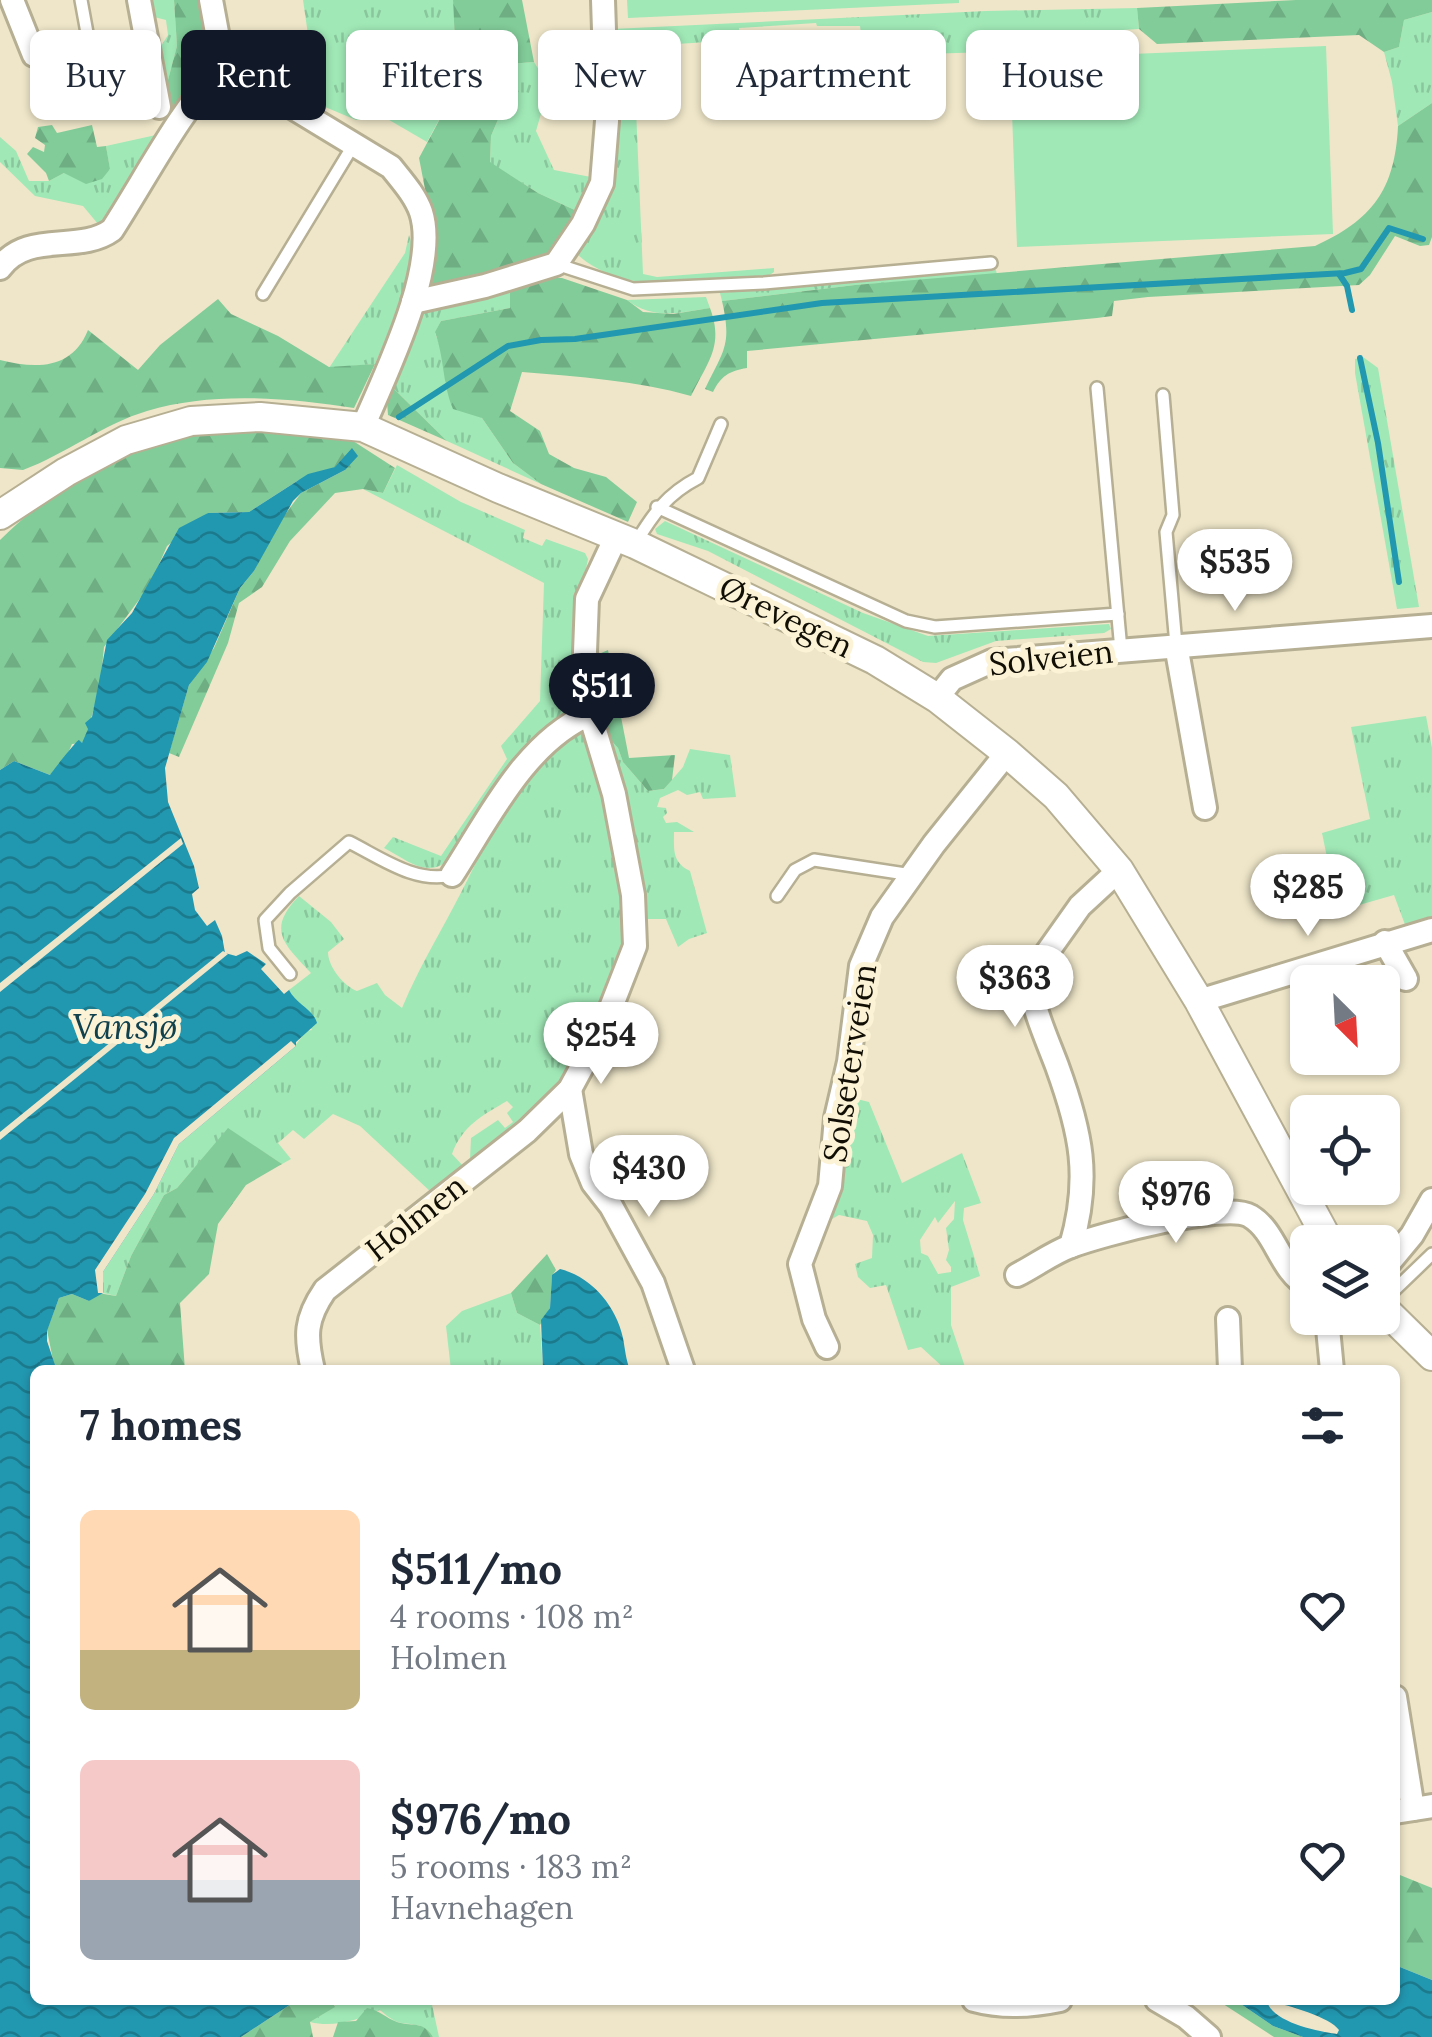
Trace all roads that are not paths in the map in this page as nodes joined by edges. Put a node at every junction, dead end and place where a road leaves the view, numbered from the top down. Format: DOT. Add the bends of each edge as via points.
graph roads {
  1 [pos="12,0"];
  2 [pos="80,0"];
  3 [pos="138,0"];
  4 [pos="211,0"];
  5 [pos="603,0"];
  6 [pos="86,30"];
  7 [pos="144,30"];
  8 [pos="217,30"];
  9 [pos="30,46"];
  10 [pos="181,118"];
  11 [pos="314,120"];
  12 [pos="354,144"];
  13 [pos="991,263"];
  14 [pos="556,264"];
  15 [pos="0,268"];
  16 [pos="264,294"];
  17 [pos="413,302"];
  18 [pos="1096,388"];
  19 [pos="1163,395"];
  20 [pos="722,424"];
  21 [pos="363,427"];
  22 [pos="657,508"];
  23 [pos="0,515"];
  24 [pos="626,540"];
  25 [pos="1118,614"];
  26 [pos="1432,626"];
  27 [pos="1176,646"];
  28 [pos="1121,650"];
  29 [pos="937,698"];
  30 [pos="590,714"];
  31 [pos="1007,753"];
  32 [pos="1204,808"];
  33 [pos="1119,870"];
  34 [pos="912,874"];
  35 [pos="452,875"];
  36 [pos="777,896"];
  37 [pos="1432,930"];
  38 [pos="1385,942"];
  39 [pos="290,974"];
  40 [pos="1406,979"];
  41 [pos="1199,1001"];
  42 [pos="570,1089"];
  43 [pos="1432,1200"];
  44 [pos="1320,1225"];
  45 [pos="1070,1246"];
  46 [pos="1400,1250"];
  47 [pos="1432,1254"];
  48 [pos="1290,1271"];
  49 [pos="1016,1274"];
  50 [pos="1400,1287"];
  51 [pos="1228,1319"];
  52 [pos="1400,1323"];
  53 [pos="1328,1335"];
  54 [pos="827,1347"];
  55 [pos="1432,1356"];
  56 [pos="311,1365"];
  57 [pos="681,1365"];
  58 [pos="1230,1365"];
  59 [pos="1331,1365"];
  60 [pos="1400,1728"];
  61 [pos="1413,1809"];
  62 [pos="1166,2005"];
  63 [pos="1209,2037"];
  1 -- 9 [label="street"];
  2 -- 6 [label="lane"];
  3 -- 7 [label="street"];
  4 -- 8 [label="street"];
  5 -- 14 [label="street" via="602,183"];
  10 -- 15 [label="street" via="112,230 101,238 23,249"];
  11 -- 12 [label="street"];
  12 -- 16 [label="lane"];
  12 -- 17 [label="street" via="391,167 421,212 422,265"];
  13 -- 14 [label="lane" via="633,289"];
  14 -- 17 [label="street"];
  17 -- 21 [label="street"];
  18 -- 25 [label="lane"];
  19 -- 27 [label="lane"];
  20 -- 22 [label="lane" via="698,478"];
  21 -- 23 [label="street, Ørevegen" via="260,417 192,421 126,440"];
  21 -- 24 [label="street, Ørevegen"];
  22 -- 24 [label="lane"];
  22 -- 25 [label="lane" via="906,622 934,627"];
  24 -- 29 [label="street, Ørevegen" via="875,660"];
  24 -- 30 [label="street, Holmen" via="587,599"];
  25 -- 28 [label="lane"];
  26 -- 27 [label="street, Solveien"];
  27 -- 28 [label="street, Solveien"];
  27 -- 32 [label="street"];
  28 -- 29 [label="street, Solveien" via="992,660 952,679"];
  29 -- 31 [label="street, Ørevegen"];
  30 -- 35 [label="street" via="553,737 521,771"];
  30 -- 42 [label="street, Holmen" via="624,838 635,946 604,1028"];
  31 -- 33 [label="street, Ørevegen" via="1056,796"];
  31 -- 34 [label="street, Solseterveien"];
  33 -- 41 [label="street, Ørevegen"];
  33 -- 45 [label="street" via="1080,906 1029,978 1079,1140 1083,1196"];
  34 -- 36 [label="lane" via="814,860 795,870"];
  34 -- 54 [label="street, Solseterveien" via="882,917 862,966 830,1186 800,1264"];
  35 -- 39 [label="lane" via="416,875 349,842 266,920 269,948"];
  37 -- 38 [label="street"];
  38 -- 40 [label="street"];
  38 -- 41 [label="street"];
  41 -- 44 [label="street, Ørevegen"];
  42 -- 56 [label="street, Holmen" via="527,1131 325,1290 310,1312"];
  42 -- 57 [label="street" via="581,1154 652,1283"];
  43 -- 46 [label="street"];
  45 -- 48 [label="street" via="1156,1222 1244,1212"];
  45 -- 49 [label="street"];
  47 -- 50 [label="lane"];
  51 -- 58 [label="street"];
  52 -- 55 [label="street"];
  53 -- 59 [label="street"];
  60 -- 61 [label="street"];
  62 -- 63 [label="street"];
}
